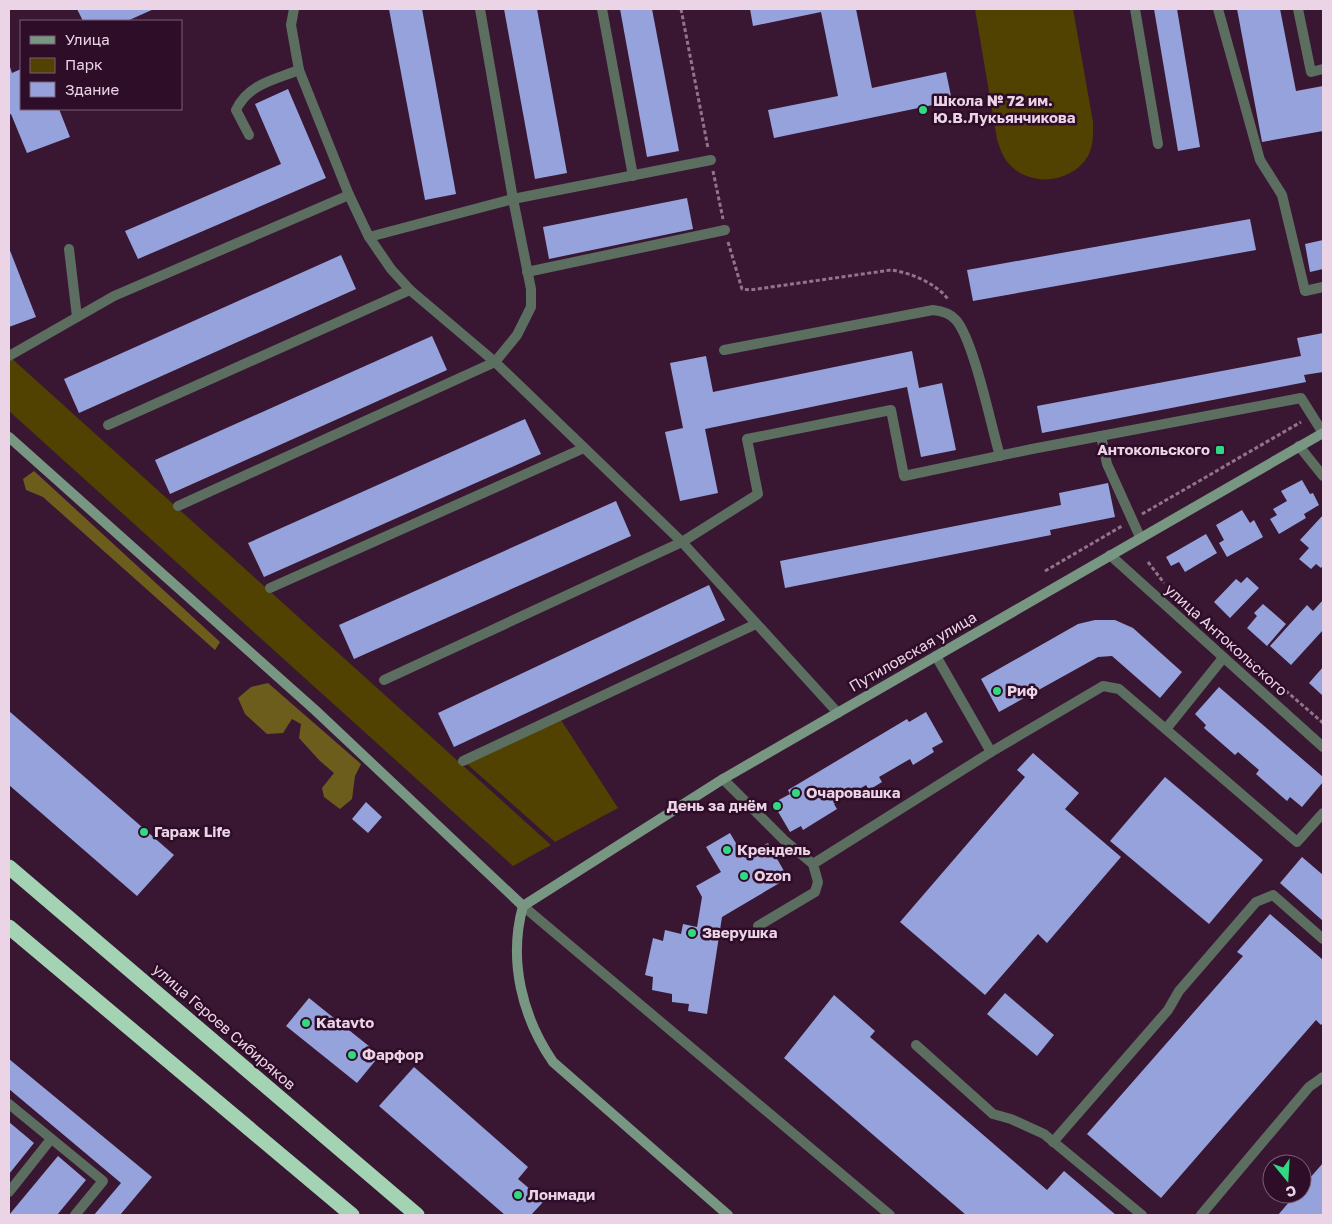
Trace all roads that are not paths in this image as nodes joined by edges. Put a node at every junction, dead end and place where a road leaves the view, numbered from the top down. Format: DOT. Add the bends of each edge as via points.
graph roads {
  1 [pos="294,9"];
  2 [pos="480,9"];
  3 [pos="602,9"];
  4 [pos="1135,9"];
  5 [pos="1218,9"];
  6 [pos="1298,9"];
  7 [pos="299,70"];
  8 [pos="1323,70"];
  9 [pos="249,135"];
  10 [pos="1158,144"];
  11 [pos="711,160"];
  12 [pos="633,176"];
  13 [pos="349,195"];
  14 [pos="512,200"];
  15 [pos="725,230"];
  16 [pos="370,237"];
  17 [pos="69,249"];
  18 [pos="527,272"];
  19 [pos="1323,288"];
  20 [pos="410,290"];
  21 [pos="77,317"];
  22 [pos="724,350"];
  23 [pos="9,356"];
  24 [pos="495,362"];
  25 [pos="108,425"];
  26 [pos="1323,433"];
  27 [pos="1101,436"];
  28 [pos="9,437"];
  29 [pos="1299,446"];
  30 [pos="584,448"];
  31 [pos="1000,456"];
  32 [pos="1323,476"];
  33 [pos="178,506"];
  34 [pos="1140,538"];
  35 [pos="682,542"];
  36 [pos="1110,555"];
  37 [pos="270,588"];
  38 [pos="756,624"];
  39 [pos="936,656"];
  40 [pos="1223,658"];
  41 [pos="384,680"];
  42 [pos="838,714"];
  43 [pos="1166,729"];
  44 [pos="1323,747"];
  45 [pos="991,752"];
  46 [pos="463,762"];
  47 [pos="723,779"];
  48 [pos="1323,813"];
  49 [pos="813,864"];
  50 [pos="9,867"];
  51 [pos="522,906"];
  52 [pos="758,926"];
  53 [pos="9,927"];
  54 [pos="1323,939"];
  55 [pos="916,1045"];
  56 [pos="1323,1077"];
  57 [pos="9,1104"];
  58 [pos="51,1139"];
  59 [pos="1053,1142"];
  60 [pos="9,1192"];
  61 [pos="74,1215"];
  62 [pos="352,1215"];
  63 [pos="416,1215"];
  64 [pos="728,1215"];
  65 [pos="890,1215"];
  66 [pos="1142,1215"];
  67 [pos="1201,1215"];
  1 -- 7 [label="street" via="291,24"];
  2 -- 14 [label="street"];
  3 -- 12 [label="street"];
  4 -- 10 [label="street"];
  5 -- 19 [label="street" via="1260,160 1282,195 1305,291"];
  6 -- 8 [label="street" via="1311,72"];
  7 -- 9 [label="street" via="252,89 242,97 236,110"];
  7 -- 13 [label="street"];
  11 -- 12 [label="street"];
  12 -- 14 [label="street"];
  13 -- 16 [label="street"];
  13 -- 21 [label="street" via="114,296"];
  14 -- 16 [label="street"];
  14 -- 18 [label="street"];
  15 -- 18 [label="street"];
  16 -- 20 [label="street" via="391,269"];
  17 -- 21 [label="street"];
  18 -- 24 [label="street" via="531,307 517,335"];
  20 -- 24 [label="street"];
  20 -- 25 [label="street"];
  21 -- 23 [label="street"];
  22 -- 31 [label="street" via="933,310 946,312 957,321 968,342"];
  24 -- 30 [label="street"];
  24 -- 33 [label="street"];
  26 -- 27 [label="street" via="1301,398"];
  26 -- 29 [label="street, Путиловская улица"];
  27 -- 31 [label="street"];
  27 -- 34 [label="street" via="1107,464"];
  28 -- 51 [label="street" via="315,710"];
  29 -- 32 [label="street"];
  29 -- 34 [label="street, Путиловская улица"];
  30 -- 35 [label="street"];
  30 -- 37 [label="street"];
  31 -- 35 [label="street" via="904,476 891,410 747,439 758,494"];
  34 -- 36 [label="street, Путиловская улица"];
  35 -- 38 [label="street"];
  35 -- 41 [label="street"];
  36 -- 39 [label="street, Путиловская улица"];
  36 -- 40 [label="street, улица Антокольского"];
  38 -- 42 [label="street"];
  38 -- 46 [label="street"];
  39 -- 42 [label="street, Путиловская улица"];
  39 -- 45 [label="street"];
  40 -- 43 [label="street"];
  40 -- 44 [label="street, улица Антокольского"];
  42 -- 47 [label="street, Путиловская улица"];
  43 -- 45 [label="street" via="1120,689 1103,686"];
  43 -- 48 [label="street" via="1297,842"];
  45 -- 49 [label="street"];
  47 -- 49 [label="street"];
  47 -- 51 [label="street, Путиловская улица"];
  49 -- 52 [label="street" via="818,882 815,892"];
  50 -- 63 [label="highway, улица Героев Сибиряков"];
  51 -- 64 [label="street" via="516,939 519,981 525,1006 549,1057"];
  51 -- 65 [label="street"];
  53 -- 62 [label="highway"];
  54 -- 59 [label="street" via="1273,895 1256,902 1179,991 1168,1010"];
  55 -- 59 [label="street" via="992,1114 1044,1134"];
  56 -- 67 [label="street" via="1309,1087"];
  57 -- 58 [label="street"];
  58 -- 60 [label="street"];
  58 -- 61 [label="street" via="102,1181"];
  59 -- 66 [label="street"];
}
